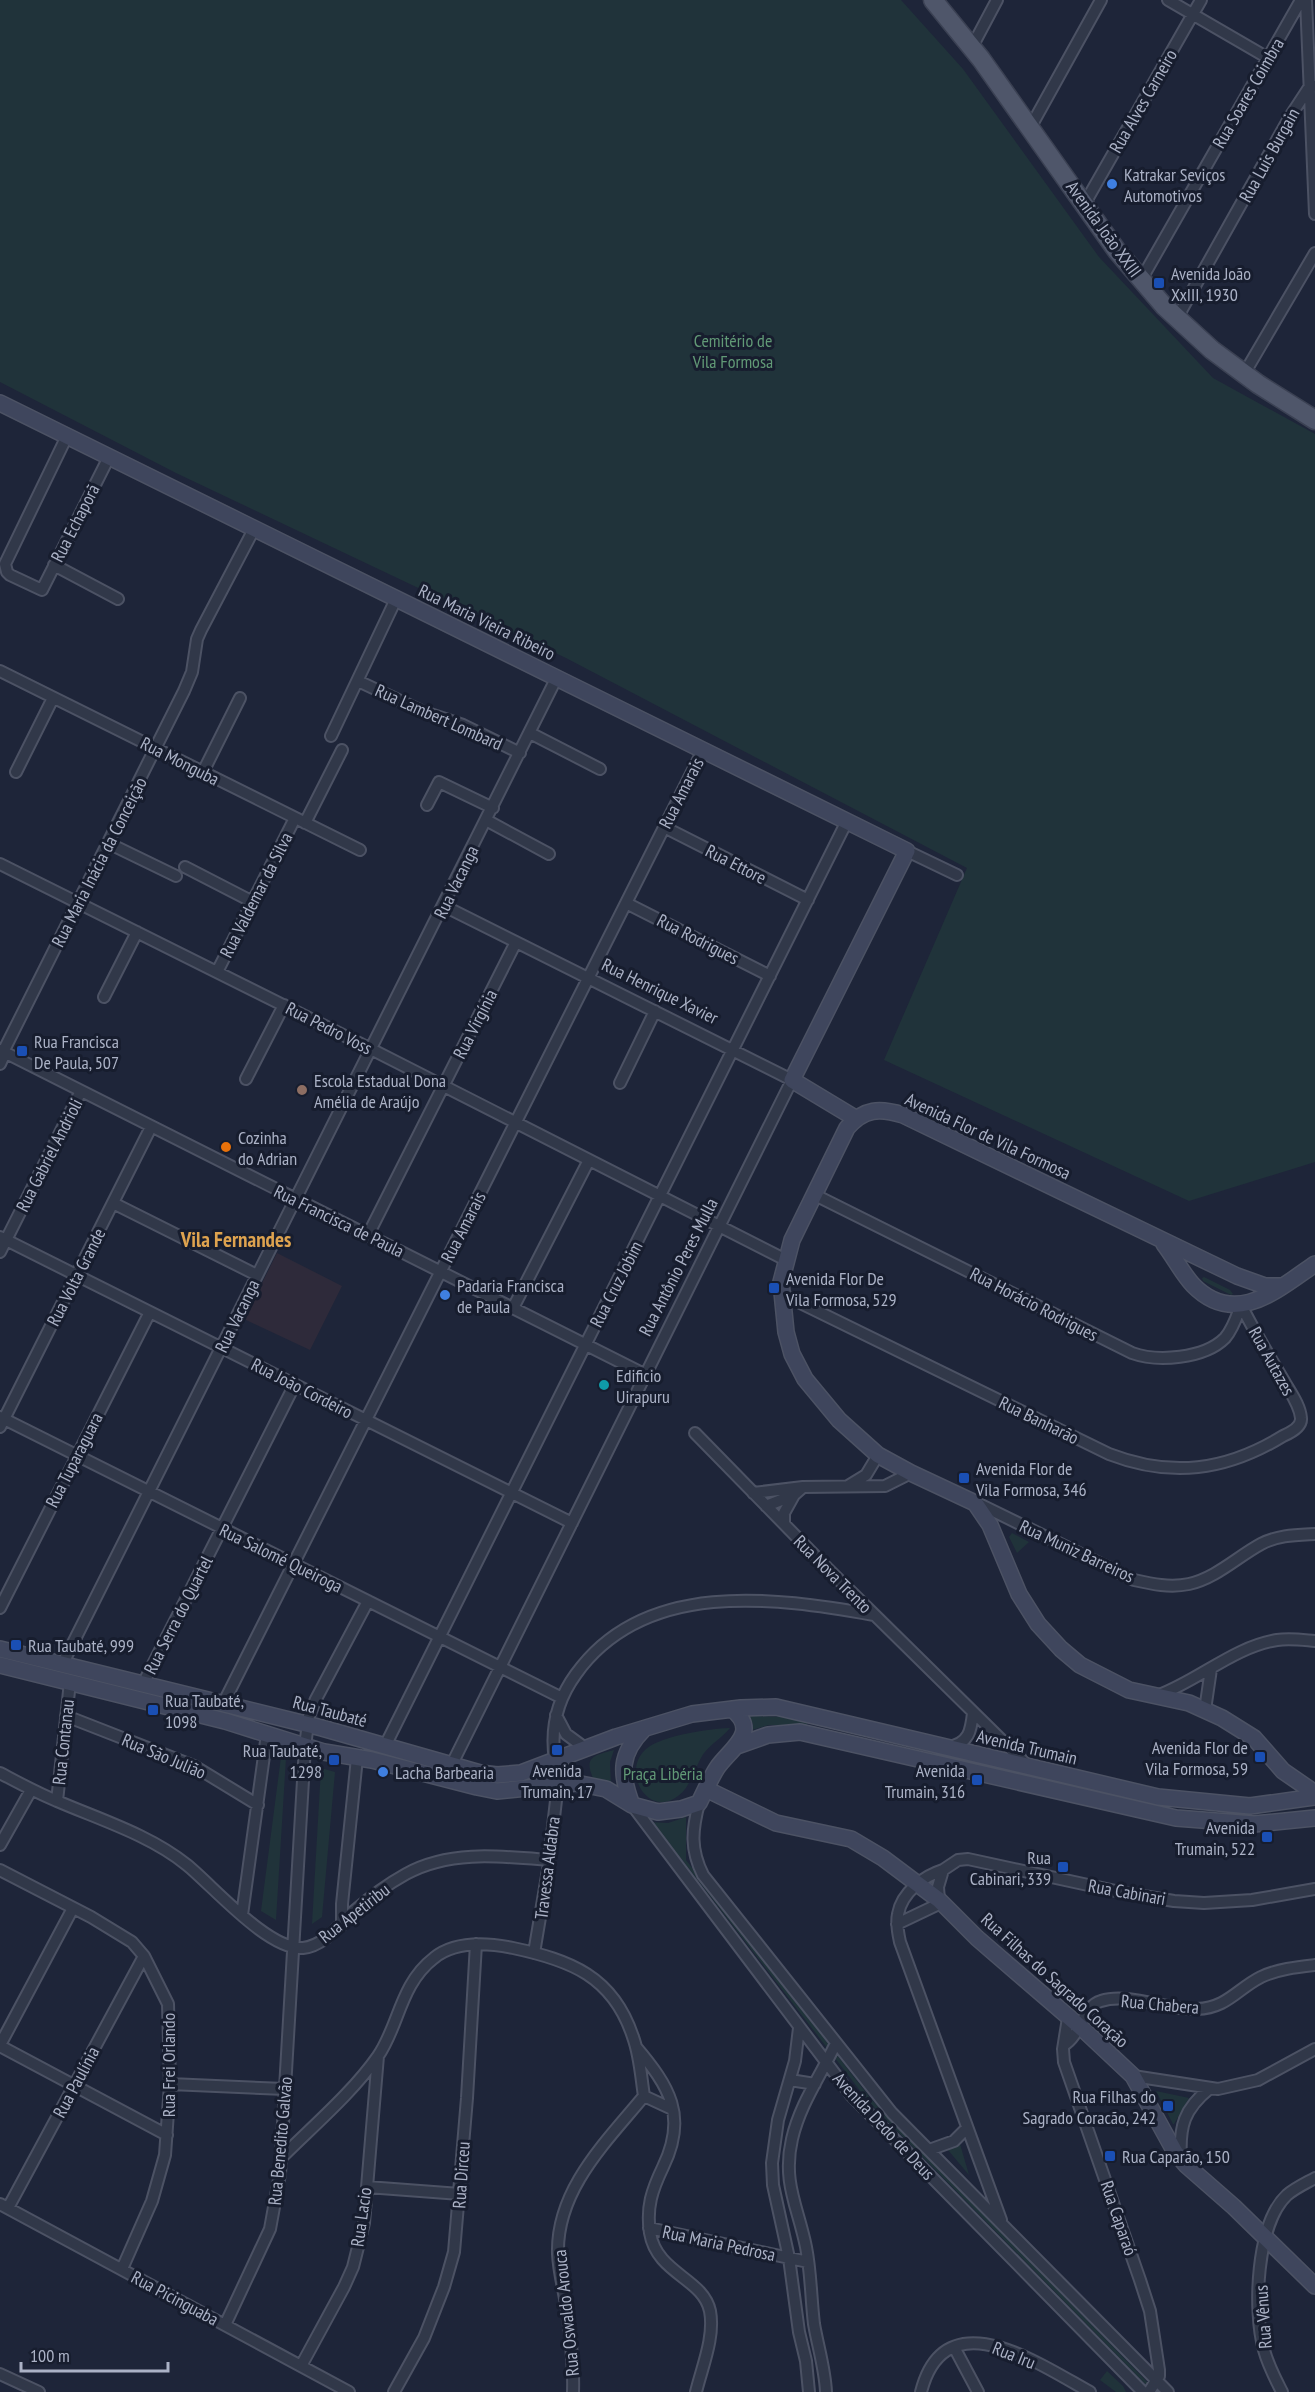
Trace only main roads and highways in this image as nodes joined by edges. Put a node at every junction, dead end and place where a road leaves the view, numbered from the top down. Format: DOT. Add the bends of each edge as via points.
graph roads {
  1 [pos="933,0"];
  2 [pos="1315,420"];
  1 -- 2 [label="main road, Avenida João XXIII" via="972,47 1141,280 1212,350"];
}
